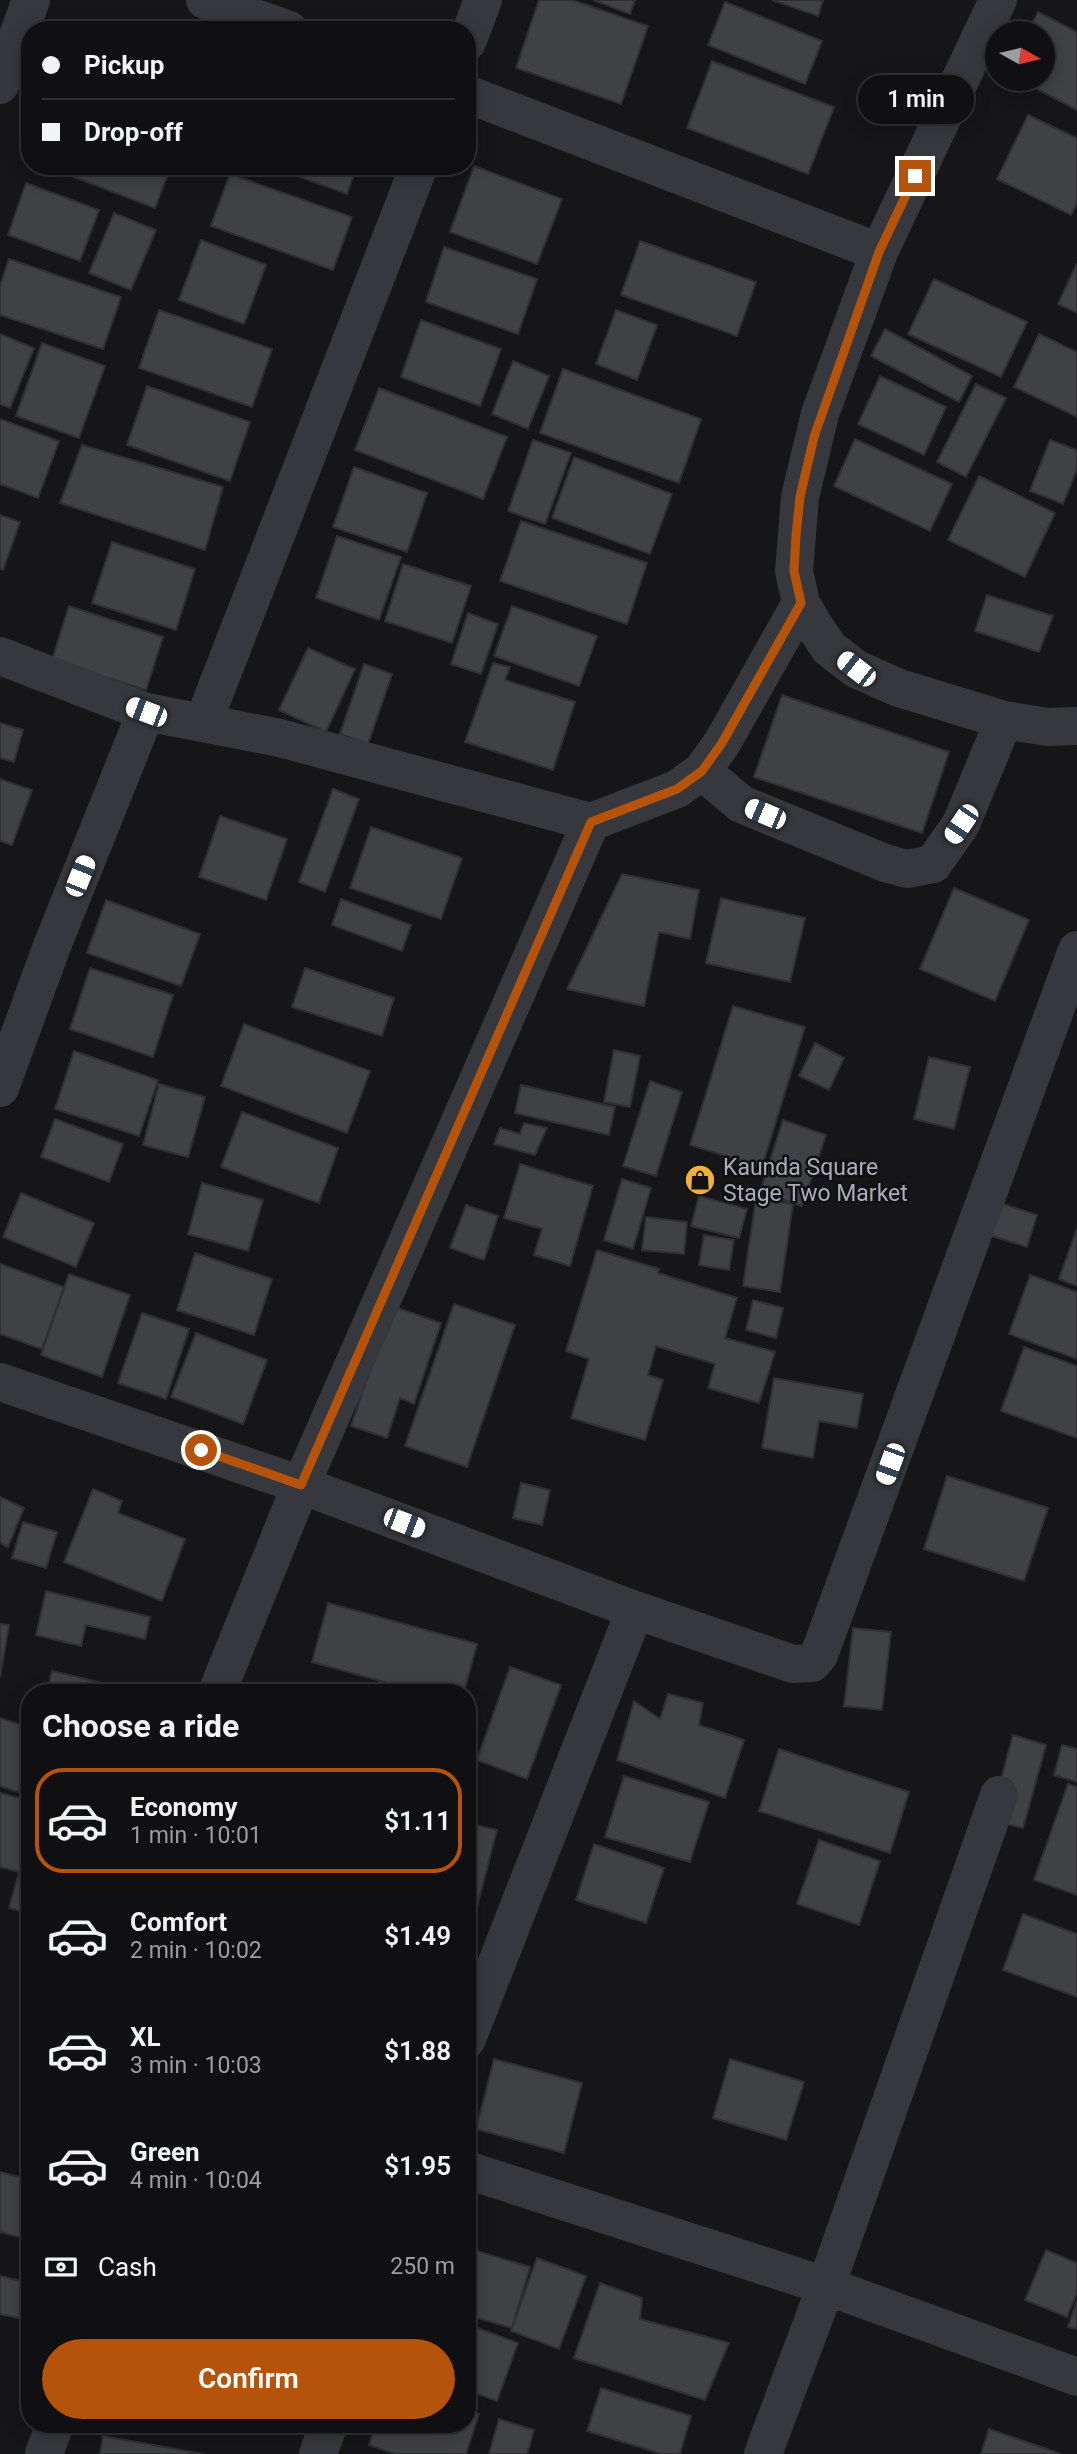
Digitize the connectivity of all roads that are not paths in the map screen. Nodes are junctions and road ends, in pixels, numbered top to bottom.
1 (31, 0) edge
2 (205, 0) edge
3 (484, 0) edge
4 (998, 0) edge
5 (23, 21) edge
6 (264, 21) edge
7 (476, 21) edge
8 (21, 27) edge
9 (0, 85) edge
10 (476, 97) edge
11 (416, 175) edge
12 (879, 252) junction
13 (801, 603) junction
14 (0, 656) edge
15 (146, 712) junction
16 (1004, 720) junction
17 (203, 723) junction
18 (1077, 726) edge
19 (702, 771) junction
20 (591, 822) junction
21 (1077, 950) edge
22 (0, 1088) edge
23 (0, 1382) edge
24 (301, 1485) junction
25 (635, 1610) junction
26 (220, 1684) edge
27 (999, 1795) dead end
28 (476, 2016) edge
29 (476, 2173) edge
30 (826, 2286) junction
31 (1077, 2377) edge
32 (52, 2433) edge
33 (326, 2433) edge
34 (44, 2454) edge
35 (318, 2454) edge
36 (763, 2454) edge

1 - 5 street
2 - 6 street
3 - 7 street
4 - 12 street
8 - 9 street
10 - 12 street
11 - 17 street
12 - 13 street
13 - 16 street
13 - 19 street
14 - 15 street
15 - 17 street
15 - 22 street
16 - 18 street
16 - 19 street
17 - 20 street
19 - 20 street
20 - 24 street
21 - 25 street
23 - 24 street
24 - 25 street
24 - 26 street
25 - 28 street
27 - 30 street
29 - 30 street
30 - 31 street
30 - 36 street
32 - 34 street
33 - 35 street

